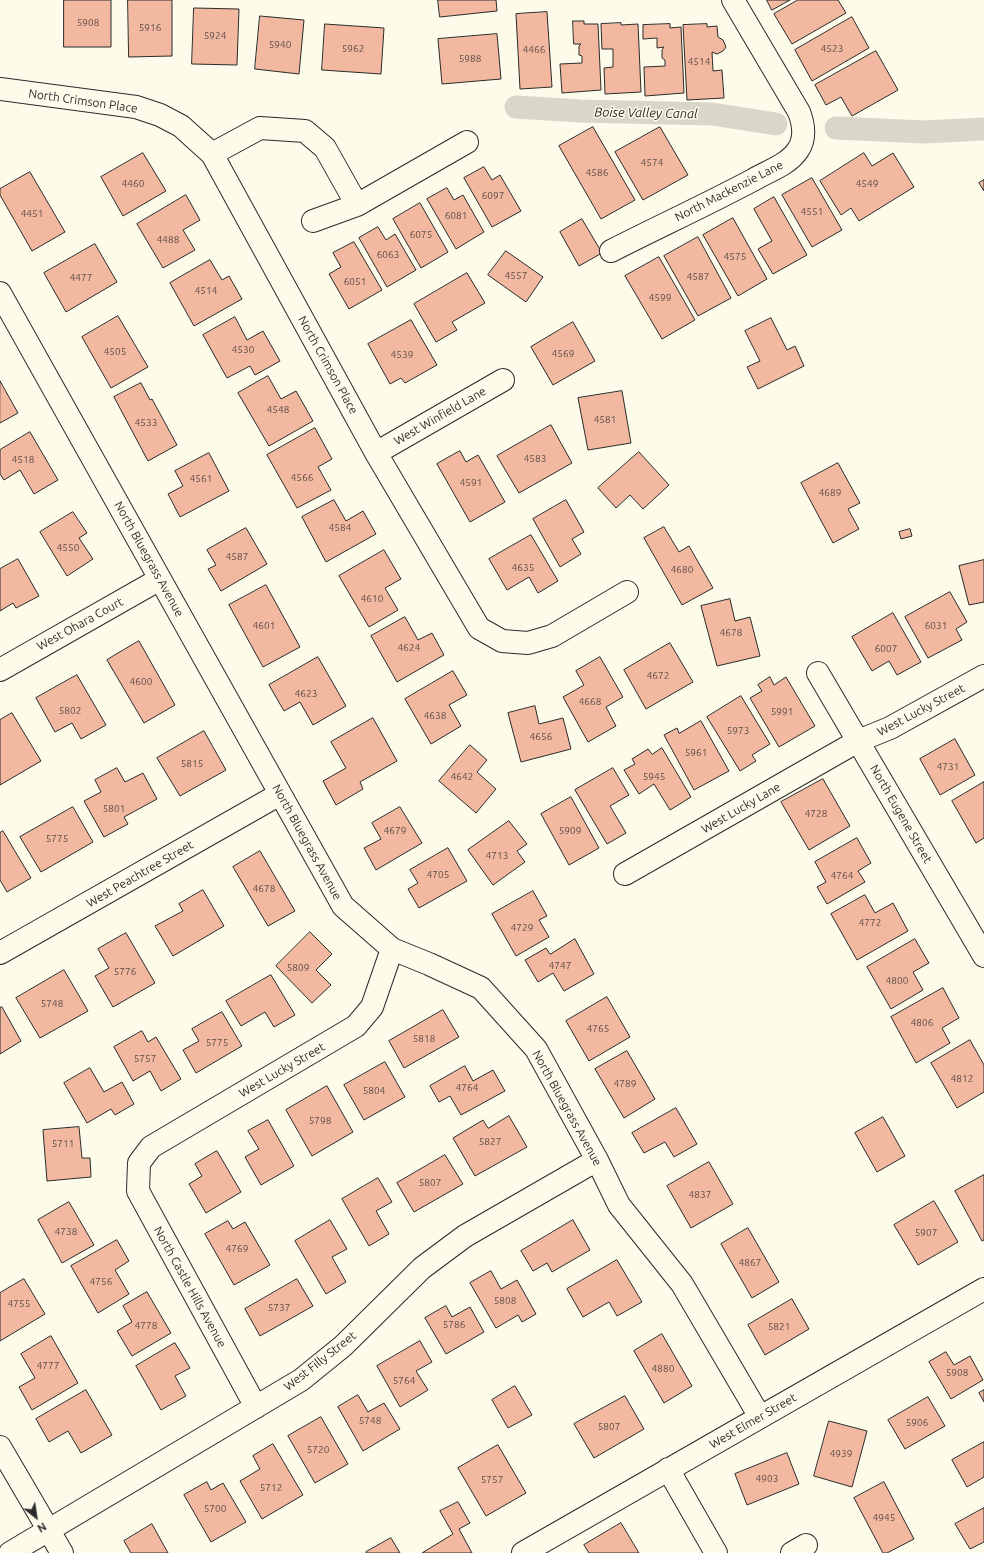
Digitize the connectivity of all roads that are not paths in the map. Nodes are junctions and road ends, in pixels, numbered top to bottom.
1 (733, 0) edge
2 (0, 89) edge
3 (467, 142) dead end
4 (212, 154) junction
5 (357, 205) junction
6 (313, 221) dead end
7 (611, 250) dead end
8 (0, 293) edge
9 (503, 380) dead end
10 (376, 453) junction
11 (160, 579) junction
12 (627, 592) dead end
13 (0, 670) edge
14 (818, 673) dead end
15 (984, 676) edge
16 (858, 741) junction
17 (280, 794) junction
18 (625, 874) dead end
19 (392, 949) junction
20 (0, 953) edge
21 (984, 956) edge
22 (597, 1160) junction
23 (139, 1162) joint
24 (984, 1289) edge
25 (256, 1407) junction
26 (760, 1417) junction
27 (0, 1447) edge
28 (668, 1470) junction
29 (49, 1531) junction
30 (10, 1553) edge
31 (62, 1553) edge
32 (523, 1553) edge
33 (716, 1553) edge

1 - 7 street, North Mackenzie Lane
2 - 4 street, North Crimson Place
3 - 5 street
4 - 5 street
4 - 10 street, North Crimson Place
5 - 6 street
8 - 11 street, North Bluegrass Avenue
9 - 10 street, West Winfield Lane
10 - 12 street, North Crimson Place
11 - 13 street, West Ohara Court
11 - 17 street, North Bluegrass Avenue
14 - 16 street, North Eugene Street
15 - 16 street, West Lucky Street
16 - 18 street, West Lucky Lane
16 - 21 street, North Eugene Street
17 - 19 street, North Bluegrass Avenue
17 - 20 street, West Peachtree Street
19 - 22 street, North Bluegrass Avenue
19 - 23 street, West Lucky Street
22 - 25 street, West Filly Street
22 - 26 street, North Bluegrass Avenue
23 - 25 street, North Castle Hills Avenue
24 - 26 street, West Elmer Street
25 - 29 street, West Filly Street
26 - 28 street, West Elmer Street
27 - 29 street
28 - 32 street, West Elmer Street
28 - 33 street
29 - 30 street, West Filly Street
29 - 31 street

